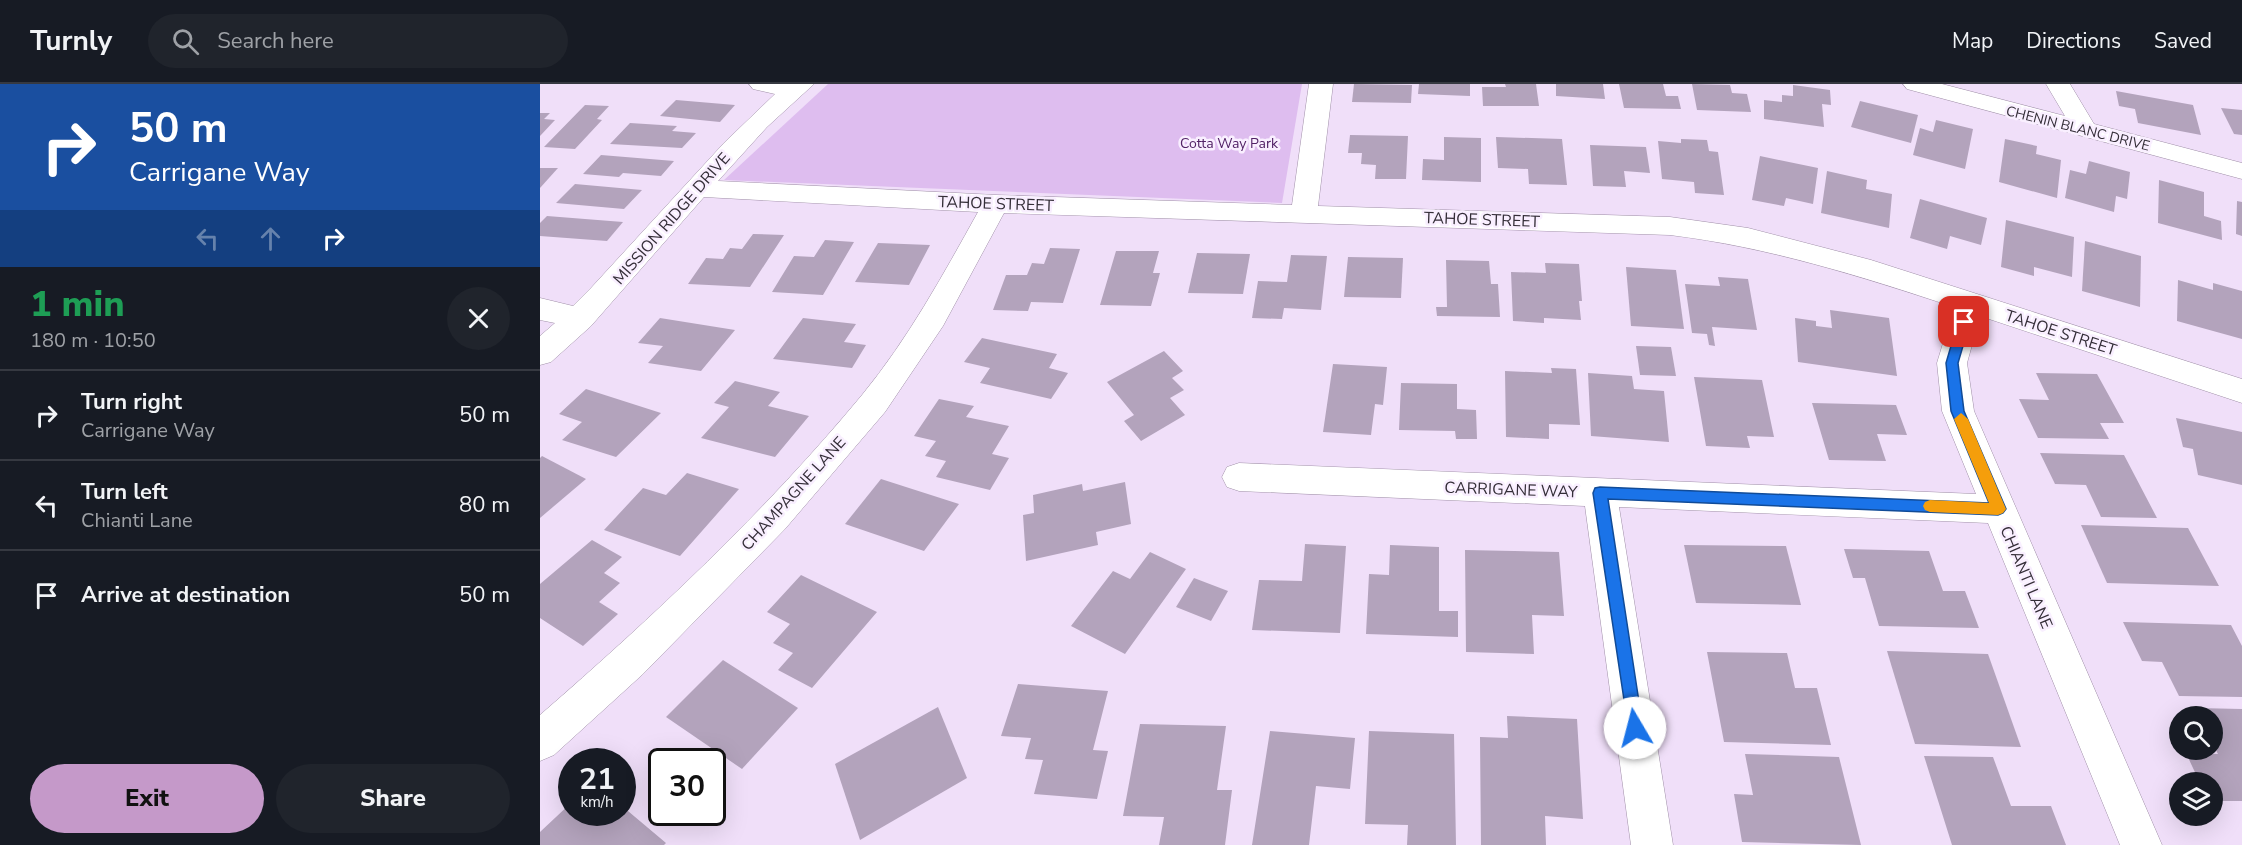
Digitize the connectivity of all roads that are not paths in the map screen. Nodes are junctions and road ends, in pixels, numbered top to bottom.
1 (761, 84) edge
2 (1321, 84) edge
3 (1915, 84) edge
4 (2058, 84) edge
5 (798, 87) edge
6 (2085, 129) junction
7 (2242, 171) edge
8 (698, 188) junction
9 (996, 204) junction
10 (1304, 213) junction
11 (1970, 302) junction
12 (540, 309) edge
13 (581, 318) junction
14 (540, 354) edge
15 (2242, 391) edge
16 (1239, 477) dead end
17 (1600, 493) junction
18 (1998, 509) junction
19 (540, 741) edge
20 (1652, 845) edge
21 (2141, 845) edge

1 - 5 street
2 - 10 street
3 - 6 street, CHENIN BLANC DRIVE
4 - 6 street
5 - 8 street, MISSION RIDGE DRIVE
6 - 7 street, CHENIN BLANC DRIVE
8 - 9 street, TAHOE STREET
8 - 13 street, MISSION RIDGE DRIVE
9 - 10 street, TAHOE STREET
9 - 19 street, CHAMPAGNE LANE
10 - 11 street, TAHOE STREET
11 - 15 street, TAHOE STREET
11 - 18 street, CHIANTI LANE
12 - 13 street
13 - 14 street, MISSION RIDGE DRIVE
16 - 17 street, CARRIGANE WAY
17 - 18 street, CARRIGANE WAY
17 - 20 street
18 - 21 street, CHIANTI LANE

